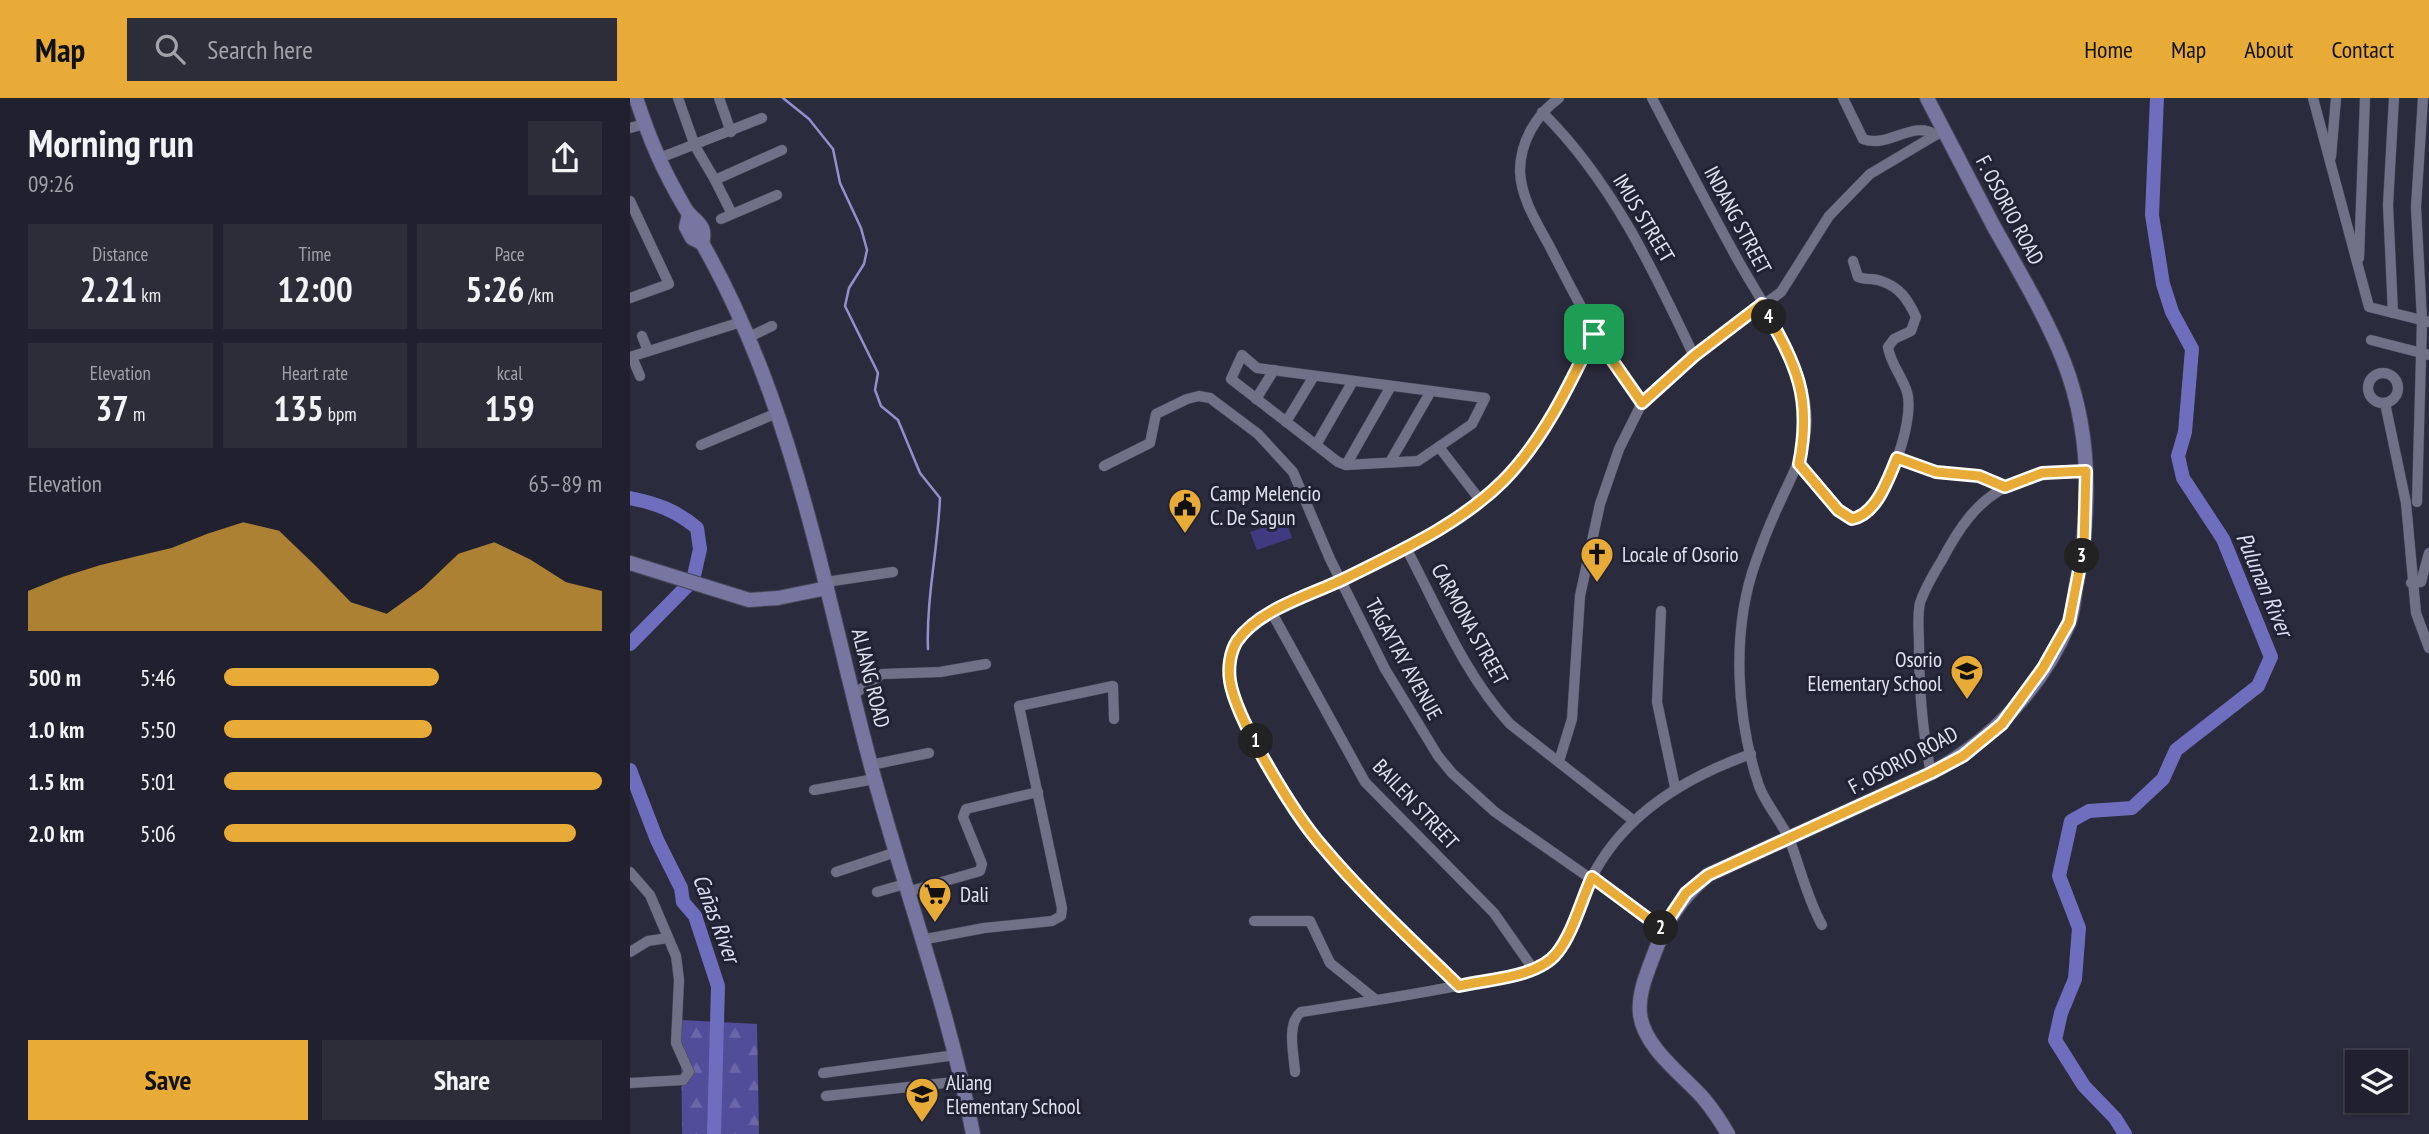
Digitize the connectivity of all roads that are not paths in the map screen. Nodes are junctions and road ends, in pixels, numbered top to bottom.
1 (636, 98) edge
2 (678, 98) edge
3 (719, 98) edge
4 (1559, 98) edge
5 (1652, 98) edge
6 (1843, 98) edge
7 (1927, 98) edge
8 (2313, 98) edge
9 (2336, 98) edge
10 (2365, 98) edge
11 (2394, 98) edge
12 (2423, 98) edge
13 (1542, 112) junction
14 (762, 118) dead end
15 (645, 124) junction
16 (630, 128) edge
17 (731, 132) junction
18 (1940, 133) junction
19 (695, 146) junction
20 (782, 150) dead end
21 (657, 159) junction
22 (2330, 164) junction
23 (715, 180) junction
24 (777, 195) dead end
25 (630, 201) edge
26 (732, 214) junction
27 (721, 219) dead end
28 (1853, 261) dead end
29 (2359, 270) junction
30 (631, 294) edge
31 (1762, 304) junction
32 (2393, 313) junction
33 (2426, 321) edge
34 (741, 322) junction
35 (772, 326) dead end
36 (1594, 334) junction
37 (642, 336) dead end
38 (747, 338) junction
39 (2371, 340) dead end
40 (648, 351) junction
41 (2425, 354) edge
42 (1694, 356) junction
43 (631, 357) edge
44 (1274, 370) junction
45 (640, 376) dead end
46 (1314, 376) junction
47 (1353, 381) junction
48 (1391, 386) junction
49 (1431, 391) junction
50 (1256, 399) junction
51 (1642, 403) junction
52 (2385, 403) dead end
53 (777, 413) junction
54 (1286, 422) junction
55 (701, 445) dead end
56 (1316, 445) junction
57 (1439, 447) junction
58 (1897, 458) junction
59 (1390, 462) junction
60 (1346, 464) junction
61 (1799, 464) junction
62 (1104, 466) dead end
63 (2086, 471) junction
64 (2005, 487) junction
65 (1480, 500) junction
66 (2429, 502) edge
67 (2412, 503) junction
68 (1406, 548) junction
69 (2429, 553) edge
70 (630, 562) edge
71 (893, 572) dead end
72 (1340, 581) junction
73 (2411, 583) junction
74 (827, 585) junction
75 (1661, 611) dead end
76 (1272, 613) junction
77 (2428, 645) edge
78 (986, 664) dead end
79 (853, 695) junction
80 (1114, 719) dead end
81 (929, 753) dead end
82 (1751, 754) junction
83 (1559, 761) junction
84 (873, 772) junction
85 (1931, 773) junction
86 (1675, 787) junction
87 (814, 790) dead end
88 (1038, 792) junction
89 (1634, 821) junction
90 (1789, 840) junction
91 (896, 852) junction
92 (630, 872) edge
93 (836, 872) dead end
94 (1592, 877) junction
95 (906, 888) junction
96 (877, 892) dead end
97 (1254, 920) dead end
98 (1822, 925) dead end
99 (1662, 929) junction
100 (668, 938) junction
101 (921, 940) junction
102 (630, 952) edge
103 (1534, 970) junction
104 (1459, 986) junction
105 (1376, 1000) junction
106 (956, 1055) junction
107 (1295, 1072) dead end
108 (823, 1073) dead end
109 (963, 1081) junction
110 (630, 1083) edge
111 (826, 1096) dead end
112 (973, 1134) edge
113 (1728, 1134) edge

1 - 15 street
2 - 19 street
3 - 17 street
4 - 13 street
5 - 31 street, INDANG STREET
6 - 18 street
7 - 18 street, F. OSORIO ROAD
8 - 22 street
9 - 22 street
10 - 29 street
11 - 32 street
12 - 33 street
13 - 36 street
13 - 42 street, IMUS STREET
14 - 17 street
15 - 16 street
15 - 21 street
17 - 19 street
18 - 31 street
18 - 63 street, F. OSORIO ROAD
19 - 21 street
19 - 23 street
20 - 23 street
21 - 34 street, ALIANG ROAD
22 - 29 street
23 - 26 street
24 - 26 street
25 - 30 street
26 - 27 street
28 - 58 street
29 - 32 street
31 - 42 street
31 - 61 street, INDANG STREET
32 - 33 street
33 - 41 street
34 - 38 street, ALIANG ROAD
34 - 40 street
35 - 38 street
36 - 51 street
36 - 65 street
37 - 40 street
38 - 53 street, ALIANG ROAD
39 - 41 street
40 - 43 street
41 - 67 street
42 - 51 street
43 - 45 street
44 - 46 street
44 - 50 street
44 - 50 street
46 - 47 street
46 - 54 street
47 - 48 street
47 - 56 street
48 - 49 street
48 - 60 street
49 - 57 street
49 - 59 street
50 - 54 street
51 - 83 street
52 - 67 street
53 - 55 street
53 - 74 street, ALIANG ROAD
54 - 56 street
56 - 60 street
57 - 59 street
57 - 65 street
58 - 61 street
58 - 64 street
59 - 60 street
61 - 82 street, INDANG STREET
62 - 72 street, TAGAYTAY AVENUE
63 - 64 street
63 - 85 street, F. OSORIO ROAD
64 - 85 street
65 - 68 street
66 - 67 street
67 - 73 street
68 - 72 street
68 - 83 street, CARMONA STREET
69 - 73 street
70 - 74 street
71 - 74 street
72 - 76 street
72 - 94 street, TAGAYTAY AVENUE
73 - 77 street
74 - 79 street, ALIANG ROAD
75 - 86 street
76 - 103 street, BAILEN STREET
76 - 104 street
78 - 79 street
79 - 84 street, ALIANG ROAD
80 - 88 street
81 - 84 street
82 - 86 street
82 - 90 street, INDANG STREET
83 - 89 street, CARMONA STREET
84 - 87 street
84 - 91 street, ALIANG ROAD
85 - 90 street, F. OSORIO ROAD
86 - 89 street
88 - 95 street
88 - 101 street
89 - 94 street
90 - 98 street, INDANG STREET
90 - 99 street, F. OSORIO ROAD
91 - 93 street
91 - 95 street, ALIANG ROAD
92 - 100 street
94 - 99 street, TAGAYTAY AVENUE
94 - 103 street
95 - 96 street
95 - 101 street, ALIANG ROAD
97 - 105 street
99 - 113 street, F. OSORIO ROAD
100 - 102 street
100 - 110 street
101 - 106 street, ALIANG ROAD
103 - 104 street
104 - 105 street
105 - 107 street
106 - 108 street
106 - 109 street, ALIANG ROAD
109 - 111 street
109 - 112 street, ALIANG ROAD

